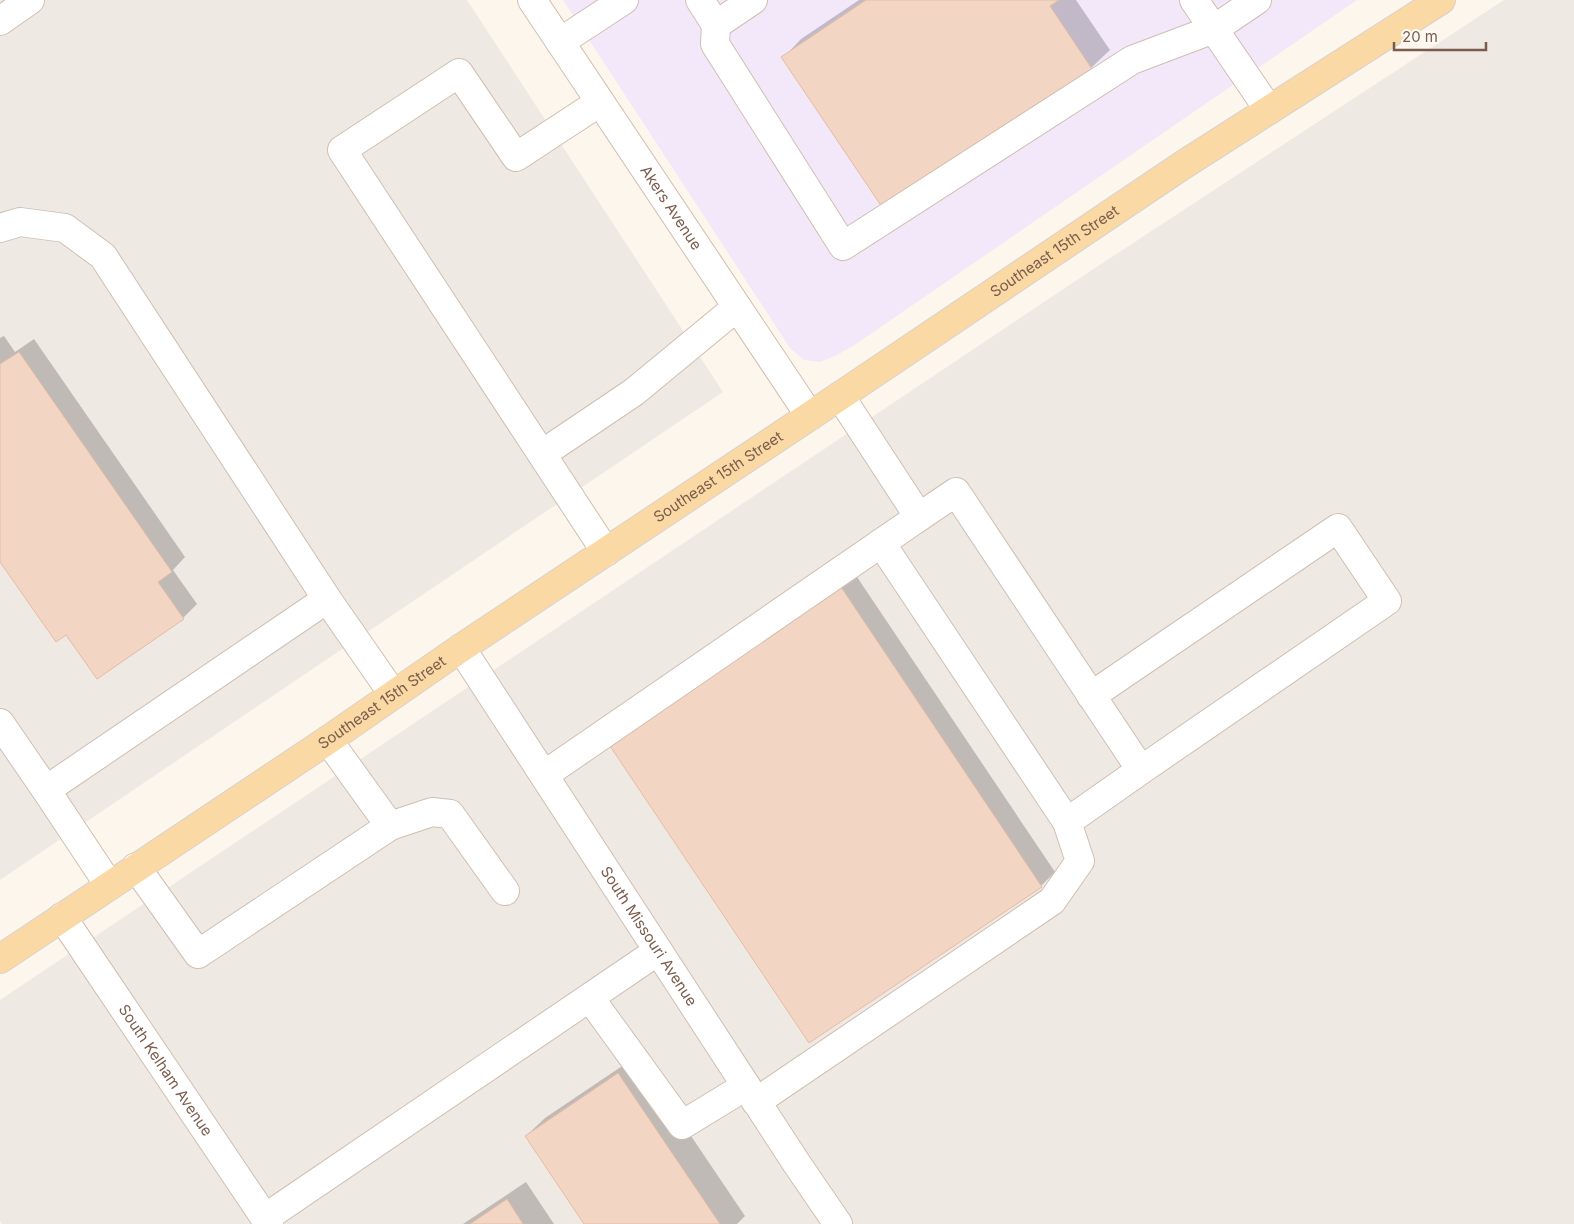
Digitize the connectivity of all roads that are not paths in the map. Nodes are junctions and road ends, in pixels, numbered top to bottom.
1 (30, 0) edge
2 (532, 0) edge
3 (624, 0) edge
4 (700, 0) edge
5 (753, 0) edge
6 (1194, 0) edge
7 (1257, 0) edge
8 (1441, 0) edge
9 (0, 21) edge
10 (716, 25) junction
11 (1214, 29) junction
12 (560, 42) junction
13 (600, 102) junction
14 (1269, 110) junction
15 (0, 228) edge
16 (737, 307) junction
17 (840, 396) junction
18 (810, 416) junction
19 (542, 454) junction
20 (919, 517) junction
21 (881, 543) junction
22 (606, 552) junction
23 (327, 600) junction
24 (461, 648) junction
25 (393, 694) junction
26 (1091, 696) junction
27 (0, 723) edge
28 (328, 740) junction
29 (1141, 770) junction
30 (544, 775) junction
31 (46, 790) junction
32 (1066, 822) junction
33 (390, 826) junction
34 (136, 867) junction
35 (109, 885) junction
36 (505, 891) dead end
37 (62, 917) junction
38 (658, 952) junction
39 (0, 959) edge
40 (590, 998) junction
41 (751, 1094) junction
42 (267, 1221) edge
43 (838, 1224) edge

1 - 9 street
2 - 12 street, Akers Avenue
3 - 12 street
4 - 10 street
5 - 10 street
6 - 11 street
7 - 11 street
8 - 14 main road, Southeast 15th Street
10 - 11 street
11 - 14 street
12 - 13 street, Akers Avenue
13 - 16 street, Akers Avenue
13 - 19 street
14 - 17 main road, Southeast 15th Street
15 - 23 street
16 - 18 street, Akers Avenue
16 - 19 street
17 - 18 main road, Southeast 15th Street
17 - 20 street
18 - 22 main road, Southeast 15th Street
19 - 22 street
20 - 21 street
20 - 26 street
21 - 30 street
21 - 32 street
22 - 24 main road, Southeast 15th Street
23 - 25 street
23 - 31 street
24 - 25 main road, Southeast 15th Street
24 - 30 street, South Missouri Avenue
25 - 28 main road, Southeast 15th Street
26 - 29 street
26 - 29 street
27 - 31 street
28 - 33 street
28 - 34 main road, Southeast 15th Street
29 - 32 street
30 - 38 street, South Missouri Avenue
31 - 35 street
32 - 41 street
33 - 34 street
33 - 36 street
34 - 35 main road, Southeast 15th Street
35 - 37 main road, Southeast 15th Street
37 - 39 main road, Southeast 15th Street
37 - 42 street, South Kelham Avenue
38 - 40 street
38 - 41 street, South Missouri Avenue
40 - 41 street
40 - 42 street
41 - 43 street, South Missouri Avenue

